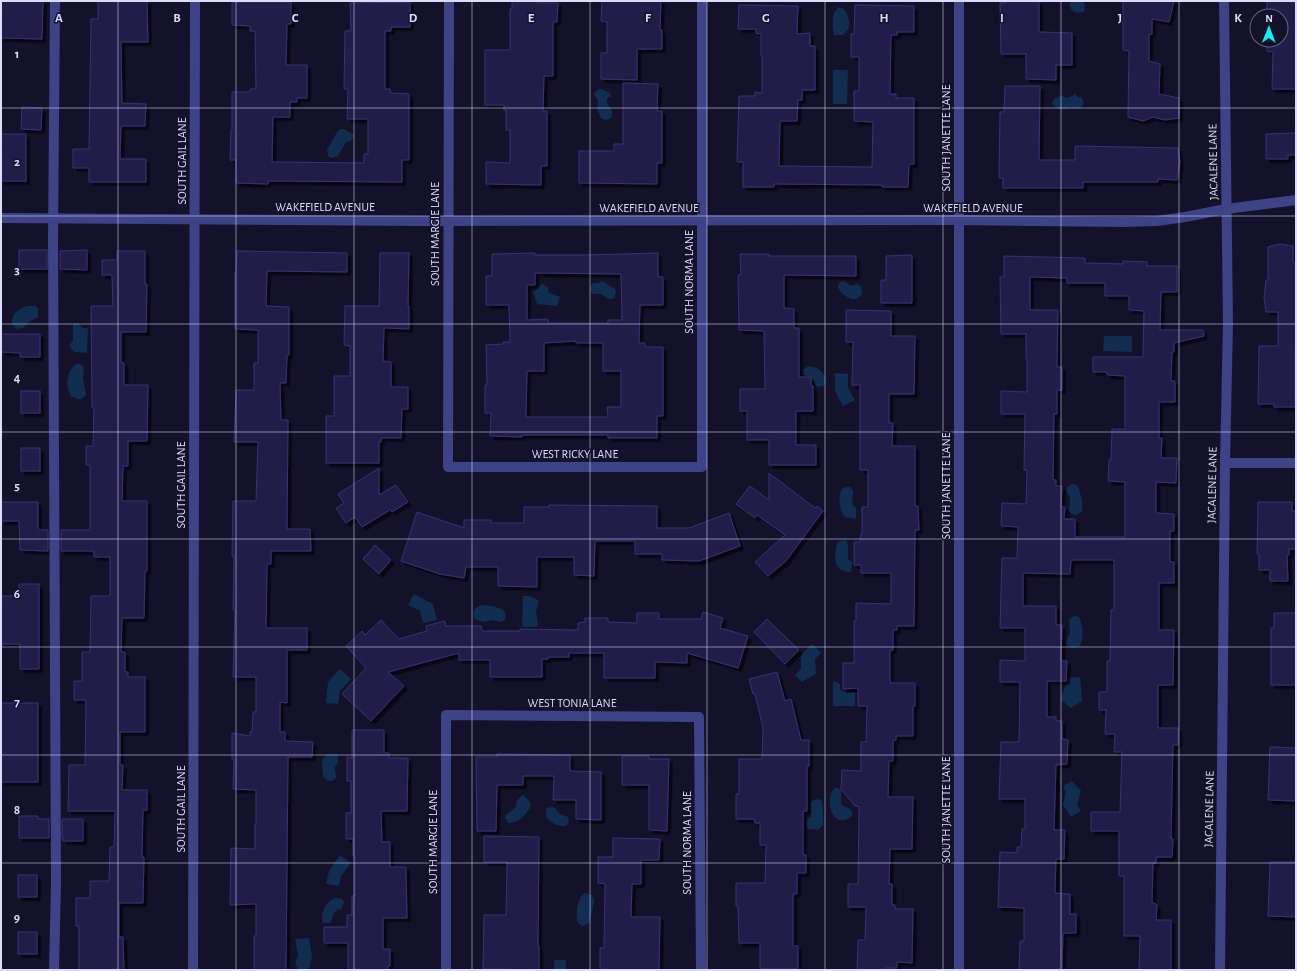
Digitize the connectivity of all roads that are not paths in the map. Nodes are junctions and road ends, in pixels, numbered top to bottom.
1 (55, 1) edge
2 (195, 1) edge
3 (449, 1) edge
4 (702, 1) edge
5 (959, 1) edge
6 (1224, 1) edge
7 (1296, 200) edge
8 (1226, 209) junction
9 (1, 218) edge
10 (53, 219) junction
11 (194, 220) junction
12 (959, 220) junction
13 (448, 221) junction
14 (702, 221) junction
15 (1225, 463) junction
16 (1296, 463) edge
17 (702, 466) joint
18 (448, 467) joint
19 (446, 715) joint
20 (699, 716) joint
21 (54, 970) edge
22 (193, 970) edge
23 (446, 970) edge
24 (700, 970) edge
25 (959, 970) edge
26 (1220, 970) edge

1 - 10 street
2 - 11 street, SOUTH GAIL LANE
3 - 13 street, SOUTH MARGIE LANE
4 - 14 street, SOUTH NORMA LANE
5 - 12 street, SOUTH JANETTE LANE
6 - 8 street, JACALENE LANE
7 - 8 street, WAKEFIELD AVENUE
8 - 12 street, WAKEFIELD AVENUE
8 - 15 street, JACALENE LANE
9 - 10 street, WAKEFIELD AVENUE
10 - 11 street, WAKEFIELD AVENUE
10 - 21 street
11 - 13 street, WAKEFIELD AVENUE
11 - 22 street, SOUTH GAIL LANE
12 - 14 street, WAKEFIELD AVENUE
12 - 25 street, SOUTH JANETTE LANE
13 - 14 street, WAKEFIELD AVENUE
13 - 18 street, SOUTH MARGIE LANE
14 - 17 street, SOUTH NORMA LANE
15 - 16 street
15 - 26 street, JACALENE LANE
17 - 18 street, WEST RICKY LANE
19 - 20 street, WEST TONIA LANE
19 - 23 street, SOUTH MARGIE LANE
20 - 24 street, SOUTH NORMA LANE

